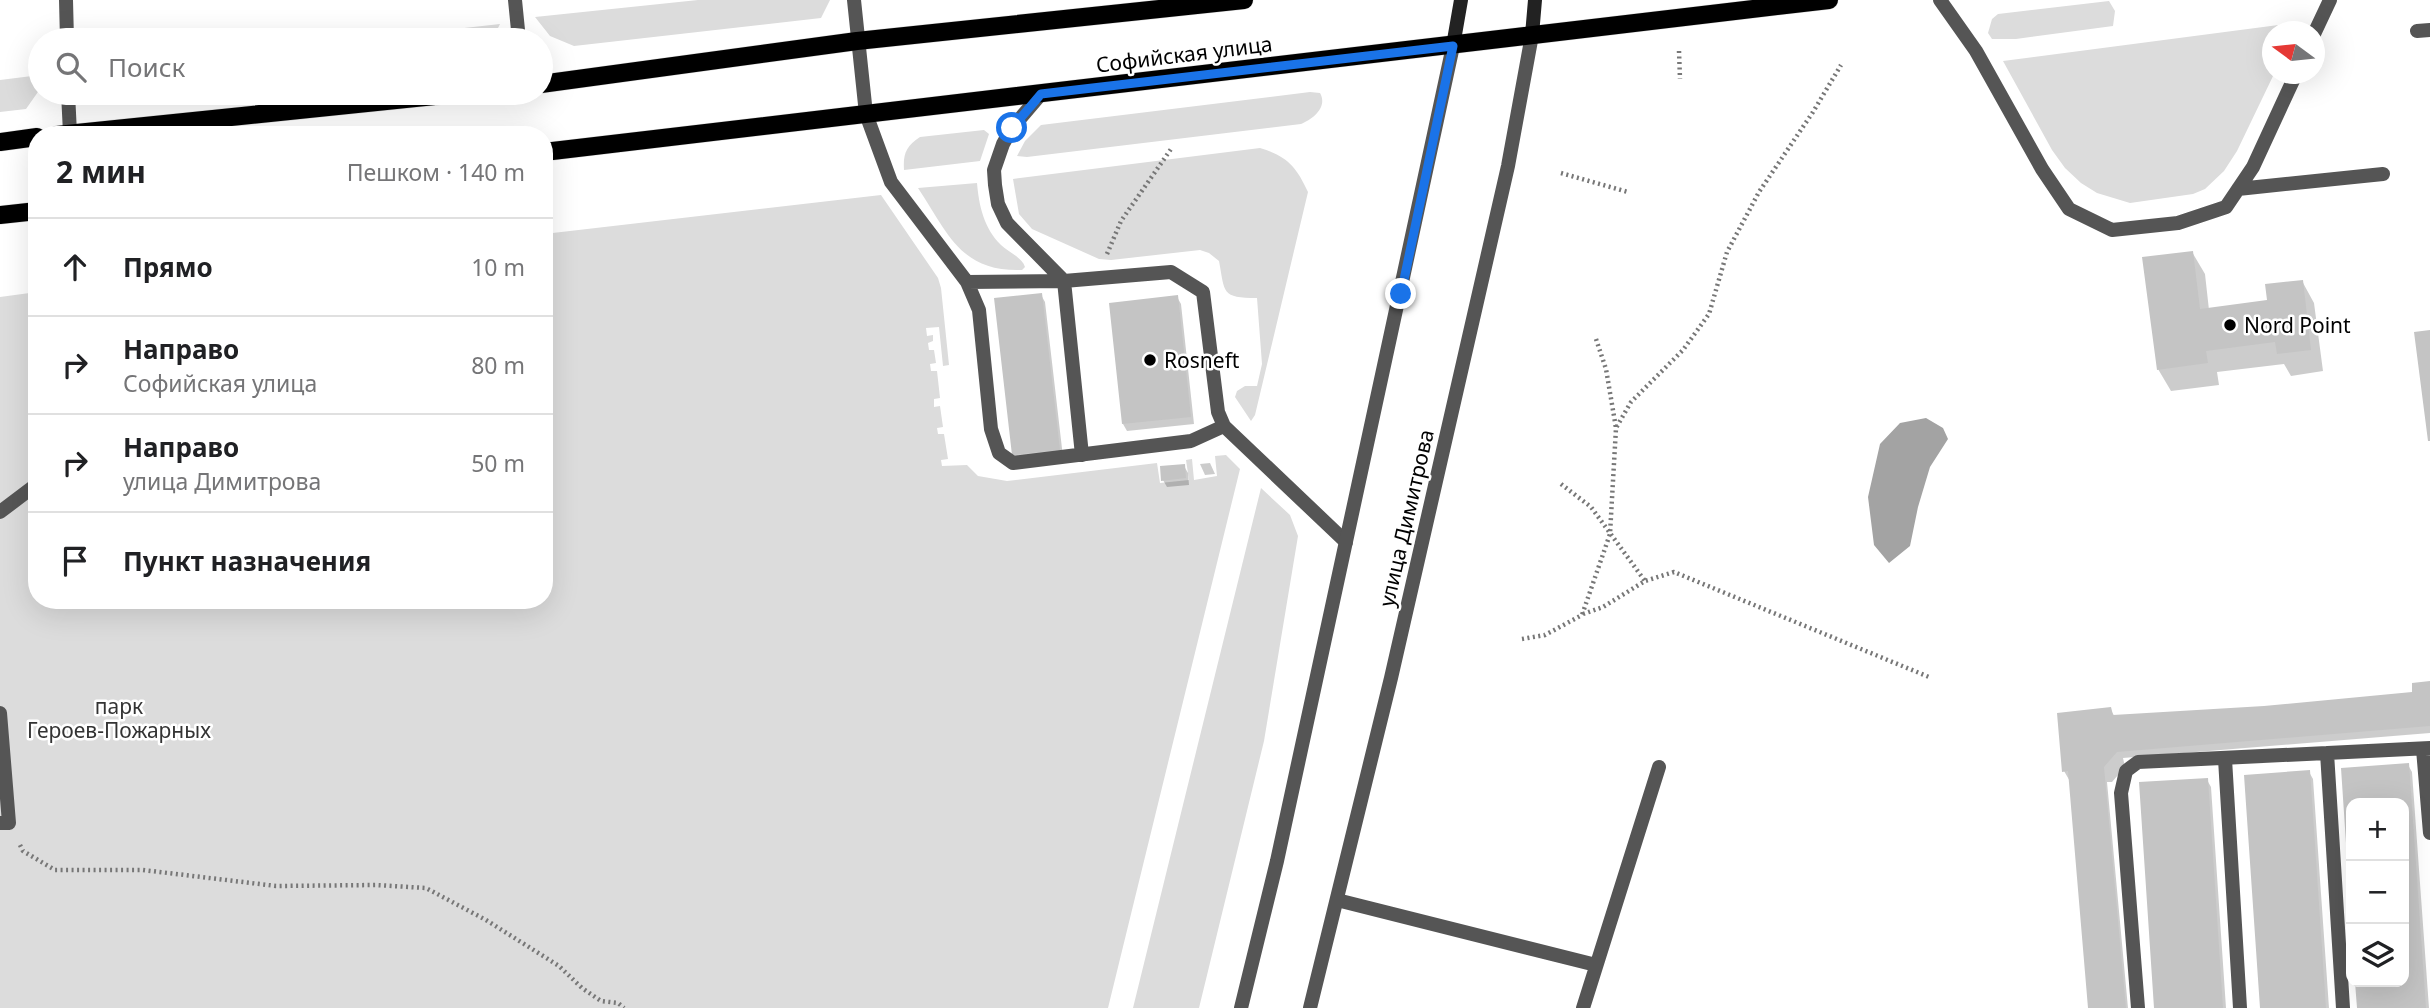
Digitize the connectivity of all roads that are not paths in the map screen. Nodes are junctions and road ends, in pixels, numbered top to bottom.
1 (66, 0) edge
2 (515, 0) edge
3 (854, 0) edge
4 (1244, 0) edge
5 (1461, 0) edge
6 (1535, 0) edge
7 (1829, 0) edge
8 (1940, 0) edge
9 (2330, 0) edge
10 (2321, 21) edge
11 (67, 28) edge
12 (518, 28) edge
13 (1532, 35) junction
14 (857, 41) junction
15 (1453, 46) junction
16 (553, 82) edge
17 (2291, 84) edge
18 (1041, 94) junction
19 (67, 105) edge
20 (347, 105) edge
21 (866, 114) junction
22 (65, 126) edge
23 (142, 126) edge
24 (28, 138) edge
25 (0, 142) edge
26 (553, 151) edge
27 (2383, 174) dead end
28 (2238, 189) junction
29 (28, 212) edge
30 (0, 215) edge
31 (1064, 281) junction
32 (967, 282) junction
33 (1224, 426) junction
34 (1082, 455) junction
35 (28, 491) edge
36 (0, 512) edge
37 (1346, 542) junction
38 (0, 713) edge
39 (2426, 748) edge
40 (2327, 753) junction
41 (2225, 759) junction
42 (1660, 767) dead end
43 (5, 823) edge
44 (2430, 833) edge
45 (1337, 900) junction
46 (1596, 965) junction
47 (1241, 1008) edge
48 (1310, 1008) edge
49 (1583, 1008) edge
50 (2138, 1008) edge
51 (2240, 1008) edge
52 (2343, 1008) edge

1 - 11 street
2 - 12 street
3 - 14 street
4 - 14 main road
5 - 15 main road
6 - 13 main road
7 - 13 main road, Софийская улица
8 - 28 street
9 - 10 street
13 - 15 main road, Софийская улица
13 - 45 street, улица Димитрова
14 - 16 main road
14 - 21 street
15 - 18 main road, Софийская улица
15 - 37 street
17 - 28 street
18 - 21 main road, Софийская улица
18 - 31 street
19 - 22 street
20 - 23 main road
21 - 26 main road, Софийская улица
21 - 32 street
24 - 25 main road
27 - 28 street
29 - 30 main road
31 - 32 street
31 - 33 street
31 - 34 street
32 - 34 street
33 - 34 street
33 - 37 street
35 - 36 street
37 - 47 street
38 - 43 street
39 - 40 street
39 - 44 street
40 - 41 street
40 - 52 street
41 - 50 street
41 - 51 street
42 - 46 street
45 - 46 street
45 - 48 street, улица Димитрова
46 - 49 street

